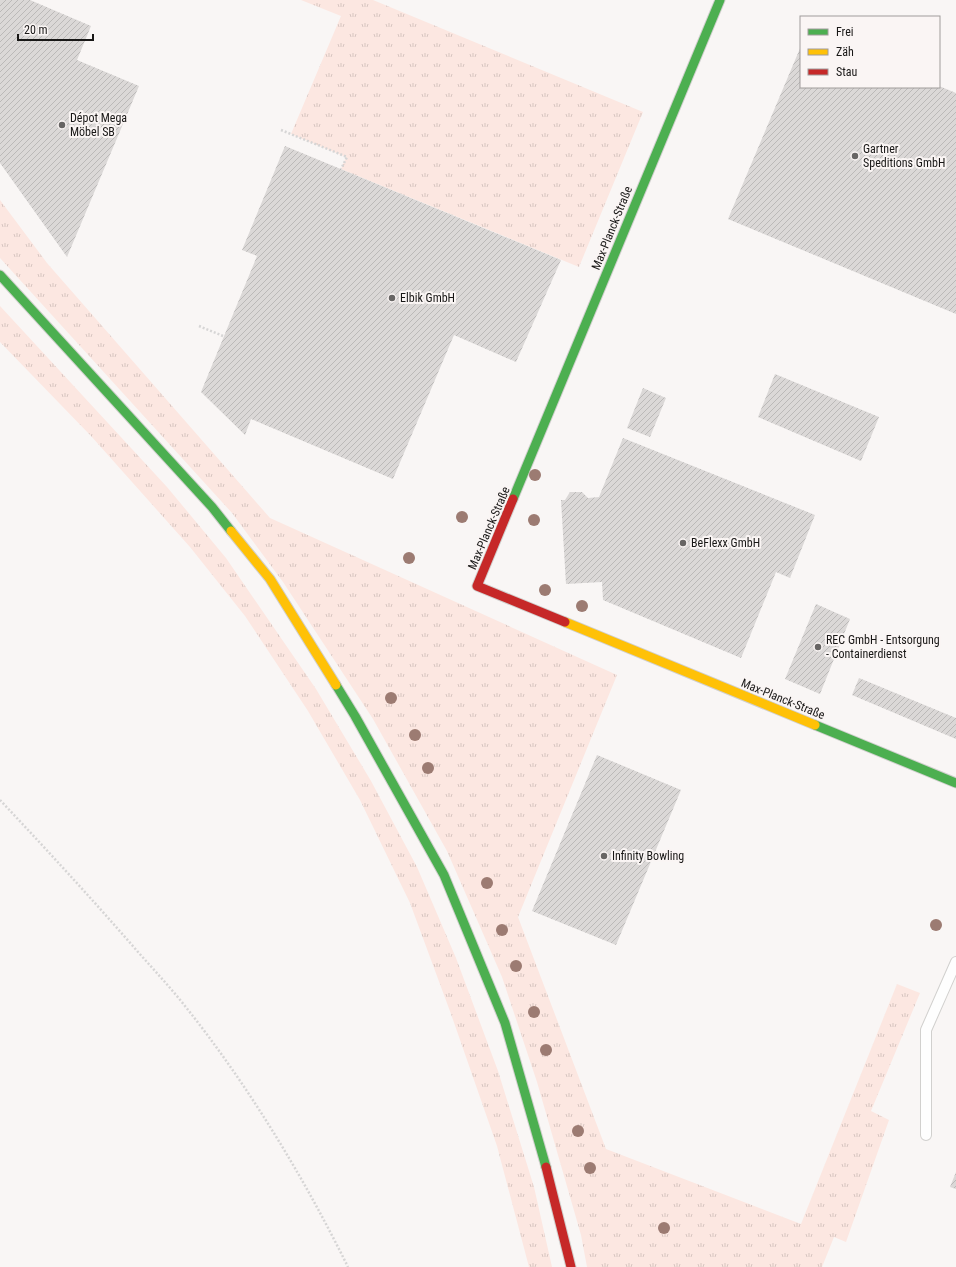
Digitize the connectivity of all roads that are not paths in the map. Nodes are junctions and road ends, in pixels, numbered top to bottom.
1 (720, 0) edge
2 (0, 275) edge
3 (956, 783) edge
4 (956, 962) edge
5 (926, 1135) dead end
6 (570, 1267) edge

1 - 3 street, Max-Planck-Straße
2 - 6 street
4 - 5 lane

